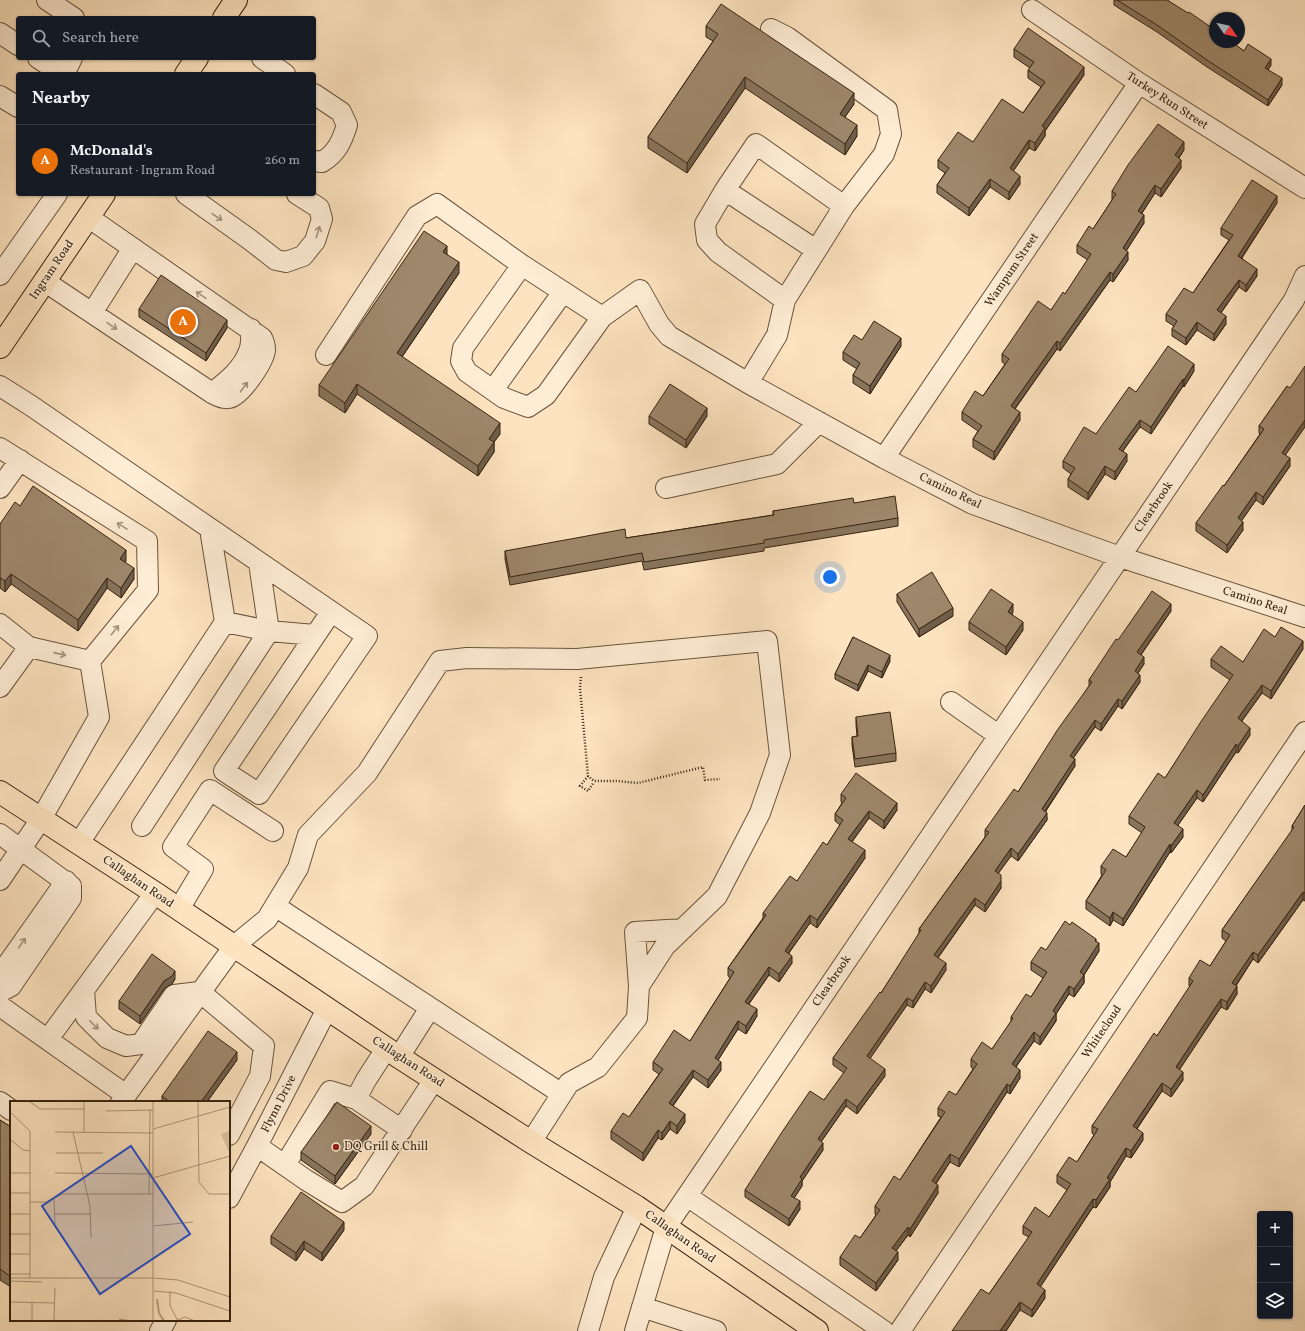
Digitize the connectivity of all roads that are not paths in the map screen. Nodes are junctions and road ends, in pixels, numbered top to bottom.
1 (47, 0) edge
2 (236, 0) edge
3 (1032, 10) dead end
4 (71, 16) edge
5 (225, 16) edge
6 (771, 29) dead end
7 (0, 33) edge
8 (16, 43) edge
9 (41, 60) edge
10 (71, 60) edge
11 (196, 60) edge
12 (265, 60) edge
13 (60, 72) edge
14 (64, 72) edge
15 (187, 72) edge
16 (282, 72) edge
17 (1139, 83) junction
18 (316, 95) edge
19 (0, 96) edge
20 (16, 106) edge
21 (316, 161) edge
22 (1305, 188) edge
23 (725, 190) junction
24 (56, 196) edge
25 (103, 196) edge
26 (189, 196) edge
27 (300, 196) edge
28 (844, 206) junction
29 (88, 217) junction
30 (133, 248) junction
31 (816, 250) junction
32 (522, 265) junction
33 (0, 276) edge
34 (1305, 276) edge
35 (44, 281) junction
36 (563, 292) junction
37 (785, 300) junction
38 (92, 313) junction
39 (602, 317) junction
40 (0, 347) edge
41 (326, 355) dead end
42 (748, 383) junction
43 (0, 386) edge
44 (493, 390) junction
45 (819, 422) junction
46 (0, 448) edge
47 (884, 458) junction
48 (20, 460) junction
49 (0, 488) edge
50 (666, 488) dead end
51 (210, 529) junction
52 (1120, 557) junction
53 (259, 563) junction
54 (331, 612) junction
55 (1305, 617) edge
56 (225, 622) junction
57 (0, 624) edge
58 (269, 631) junction
59 (315, 635) junction
60 (29, 647) junction
61 (90, 661) junction
62 (1, 685) edge
63 (951, 702) dead end
64 (1305, 732) edge
65 (998, 735) junction
66 (0, 792) edge
67 (41, 819) junction
68 (142, 826) dead end
69 (273, 831) dead end
70 (0, 834) edge
71 (79, 843) junction
72 (21, 849) junction
73 (0, 880) edge
74 (66, 881) junction
75 (155, 893) junction
76 (275, 906) junction
77 (178, 909) junction
78 (683, 929) junction
79 (234, 946) junction
80 (0, 975) edge
81 (639, 986) junction
82 (84, 990) junction
83 (0, 991) edge
84 (200, 992) junction
85 (0, 1006) edge
86 (430, 1008) junction
87 (327, 1009) junction
88 (48, 1039) junction
89 (393, 1053) junction
90 (434, 1080) junction
91 (562, 1094) junction
92 (124, 1098) edge
93 (356, 1099) junction
94 (0, 1102) edge
95 (10, 1109) edge
96 (402, 1130) junction
97 (230, 1133) edge
98 (531, 1142) junction
99 (257, 1146) junction
100 (285, 1165) junction
101 (230, 1196) edge
102 (688, 1196) junction
103 (638, 1208) junction
104 (666, 1227) junction
105 (642, 1307) junction
106 (165, 1321) edge
107 (160, 1331) edge
108 (588, 1331) edge
109 (635, 1331) edge
110 (716, 1331) edge
111 (817, 1331) edge
112 (884, 1331) edge
113 (900, 1331) edge

1 - 4 street
2 - 5 main road
3 - 17 street, Turkey Run Street
6 - 28 street
7 - 8 street
9 - 13 street
10 - 14 street
11 - 15 main road
12 - 16 street
17 - 22 street, Turkey Run Street
17 - 47 street, Wampum Street
18 - 21 street
19 - 20 street
23 - 28 street
23 - 31 street
23 - 37 street
24 - 33 street
25 - 29 main road, Ingram Road
26 -> 27 street
28 - 31 street
29 - 30 street
29 - 35 main road, Ingram Road
30 - 38 street
38 -> 30 street
31 - 37 street
32 - 36 street
32 - 41 street
32 - 44 street
34 - 52 street, Clearbrook
35 - 38 street
35 - 40 main road, Ingram Road
36 - 39 street
36 - 44 street
37 - 42 street
39 - 42 street, Camino Real
39 - 44 street
42 - 45 street, Camino Real
43 - 51 street
45 - 47 street, Camino Real
45 - 50 street
46 - 48 street
47 - 52 street, Camino Real
48 - 49 street
61 -> 48 street
51 - 53 street
51 - 56 street
52 - 55 street, Camino Real
52 - 65 street, Clearbrook
53 - 54 street
53 - 58 street
54 - 59 street
54 - 59 street
56 - 58 street
56 - 71 street
57 - 60 street
58 - 59 street
58 - 68 street
60 -> 61 street
60 - 62 street
61 - 67 street
63 - 65 street
64 - 113 street, Whitecloud
65 - 102 street, Clearbrook
66 - 67 main road, Callaghan Road
67 - 71 main road, Callaghan Road
67 - 72 street
69 - 77 street
70 - 72 street
71 - 75 main road, Callaghan Road
72 - 73 street
72 - 74 street
80 -> 74 street
74 - 83 street
75 - 77 main road, Callaghan Road
75 - 82 street
76 - 78 street
76 - 79 street
76 - 86 street
77 - 79 main road, Callaghan Road
78 - 81 street
78 - 81 street
79 - 84 street
79 - 87 main road, Callaghan Road
81 - 91 street
82 -> 84 street
82 - 88 street
84 - 92 street
84 - 97 street
85 - 88 street
86 - 89 street
86 - 91 street
87 - 89 main road, Callaghan Road
87 - 99 street, Flynn Drive
88 - 92 street
89 - 90 main road, Callaghan Road
89 - 93 street
90 - 96 street
90 - 98 main road, Callaghan Road
91 - 98 street
93 - 96 street
93 - 100 street
94 - 95 street
96 - 100 street
98 - 103 main road, Callaghan Road
99 - 100 street
99 - 101 street, Flynn Drive
102 - 104 street, Clearbrook
102 - 112 street
103 - 104 main road, Callaghan Road
103 - 108 street
104 - 105 street, Clearbrook
104 - 111 main road, Callaghan Road
105 - 109 street, Clearbrook
105 - 110 street
106 - 107 street

